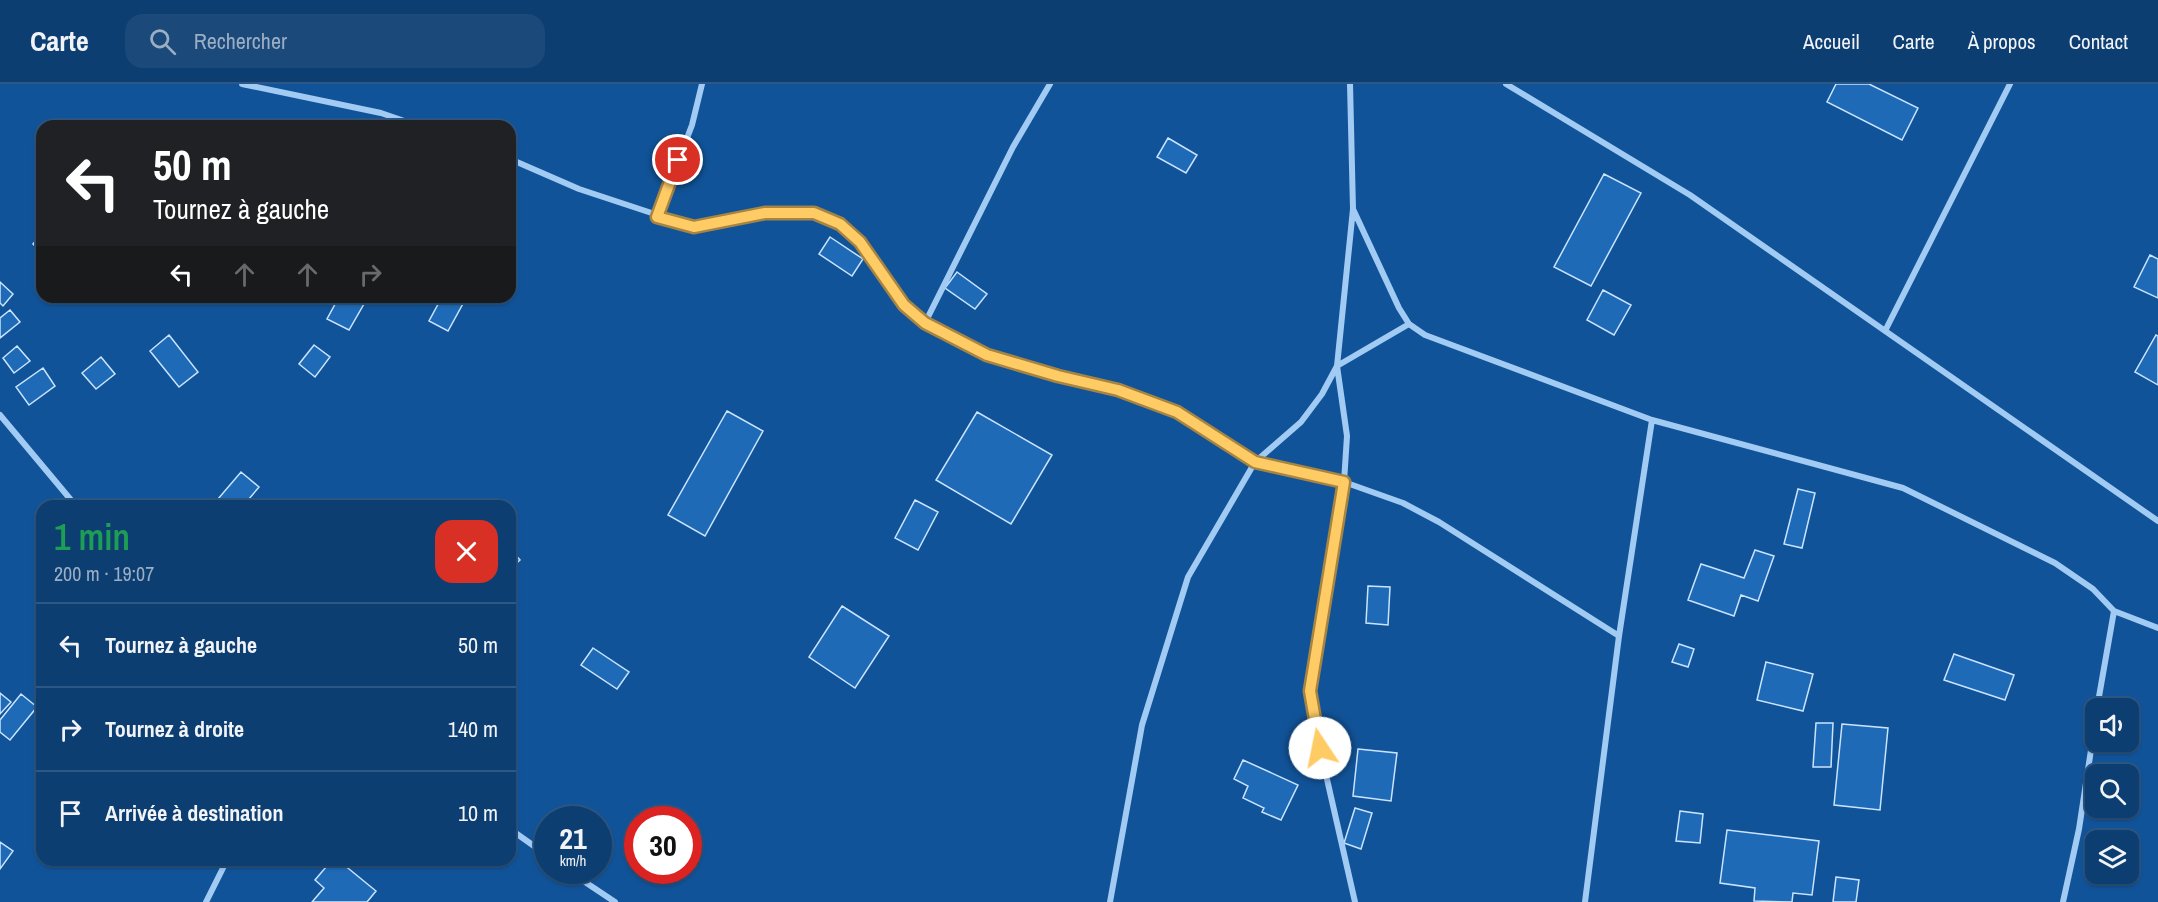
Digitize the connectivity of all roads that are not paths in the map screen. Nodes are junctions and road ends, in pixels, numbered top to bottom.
1 (242, 84) edge
2 (702, 84) edge
3 (1050, 84) edge
4 (1350, 84) edge
5 (1506, 84) edge
6 (2010, 84) edge
7 (402, 120) edge
8 (516, 162) edge
9 (1353, 208) junction
10 (657, 217) junction
11 (925, 323) junction
12 (1409, 324) junction
13 (1885, 331) junction
14 (1337, 366) junction
15 (0, 416) edge
16 (1652, 420) junction
17 (1255, 462) junction
18 (1344, 482) junction
19 (71, 500) edge
20 (2158, 521) edge
21 (2114, 612) junction
22 (2158, 628) edge
23 (1620, 636) junction
24 (2099, 698) edge
25 (2091, 752) edge
26 (516, 833) edge
27 (534, 846) edge
28 (224, 866) edge
29 (588, 884) edge
30 (206, 902) edge
31 (615, 902) edge
32 (1110, 902) edge
33 (1355, 902) edge
34 (1585, 902) edge
35 (2063, 902) edge

1 - 7 street
2 - 10 street
3 - 11 street
4 - 9 street
5 - 13 street
6 - 13 street
8 - 10 street
9 - 12 street
9 - 14 street
10 - 11 street
11 - 17 street
12 - 14 street
12 - 16 street
13 - 20 street
14 - 17 street
14 - 18 street
15 - 19 street
16 - 21 street
16 - 23 street
17 - 18 street
17 - 32 street
18 - 23 street
18 - 33 street
21 - 22 street
21 - 24 street
23 - 34 street
25 - 35 street
26 - 27 street
28 - 30 street
29 - 31 street

